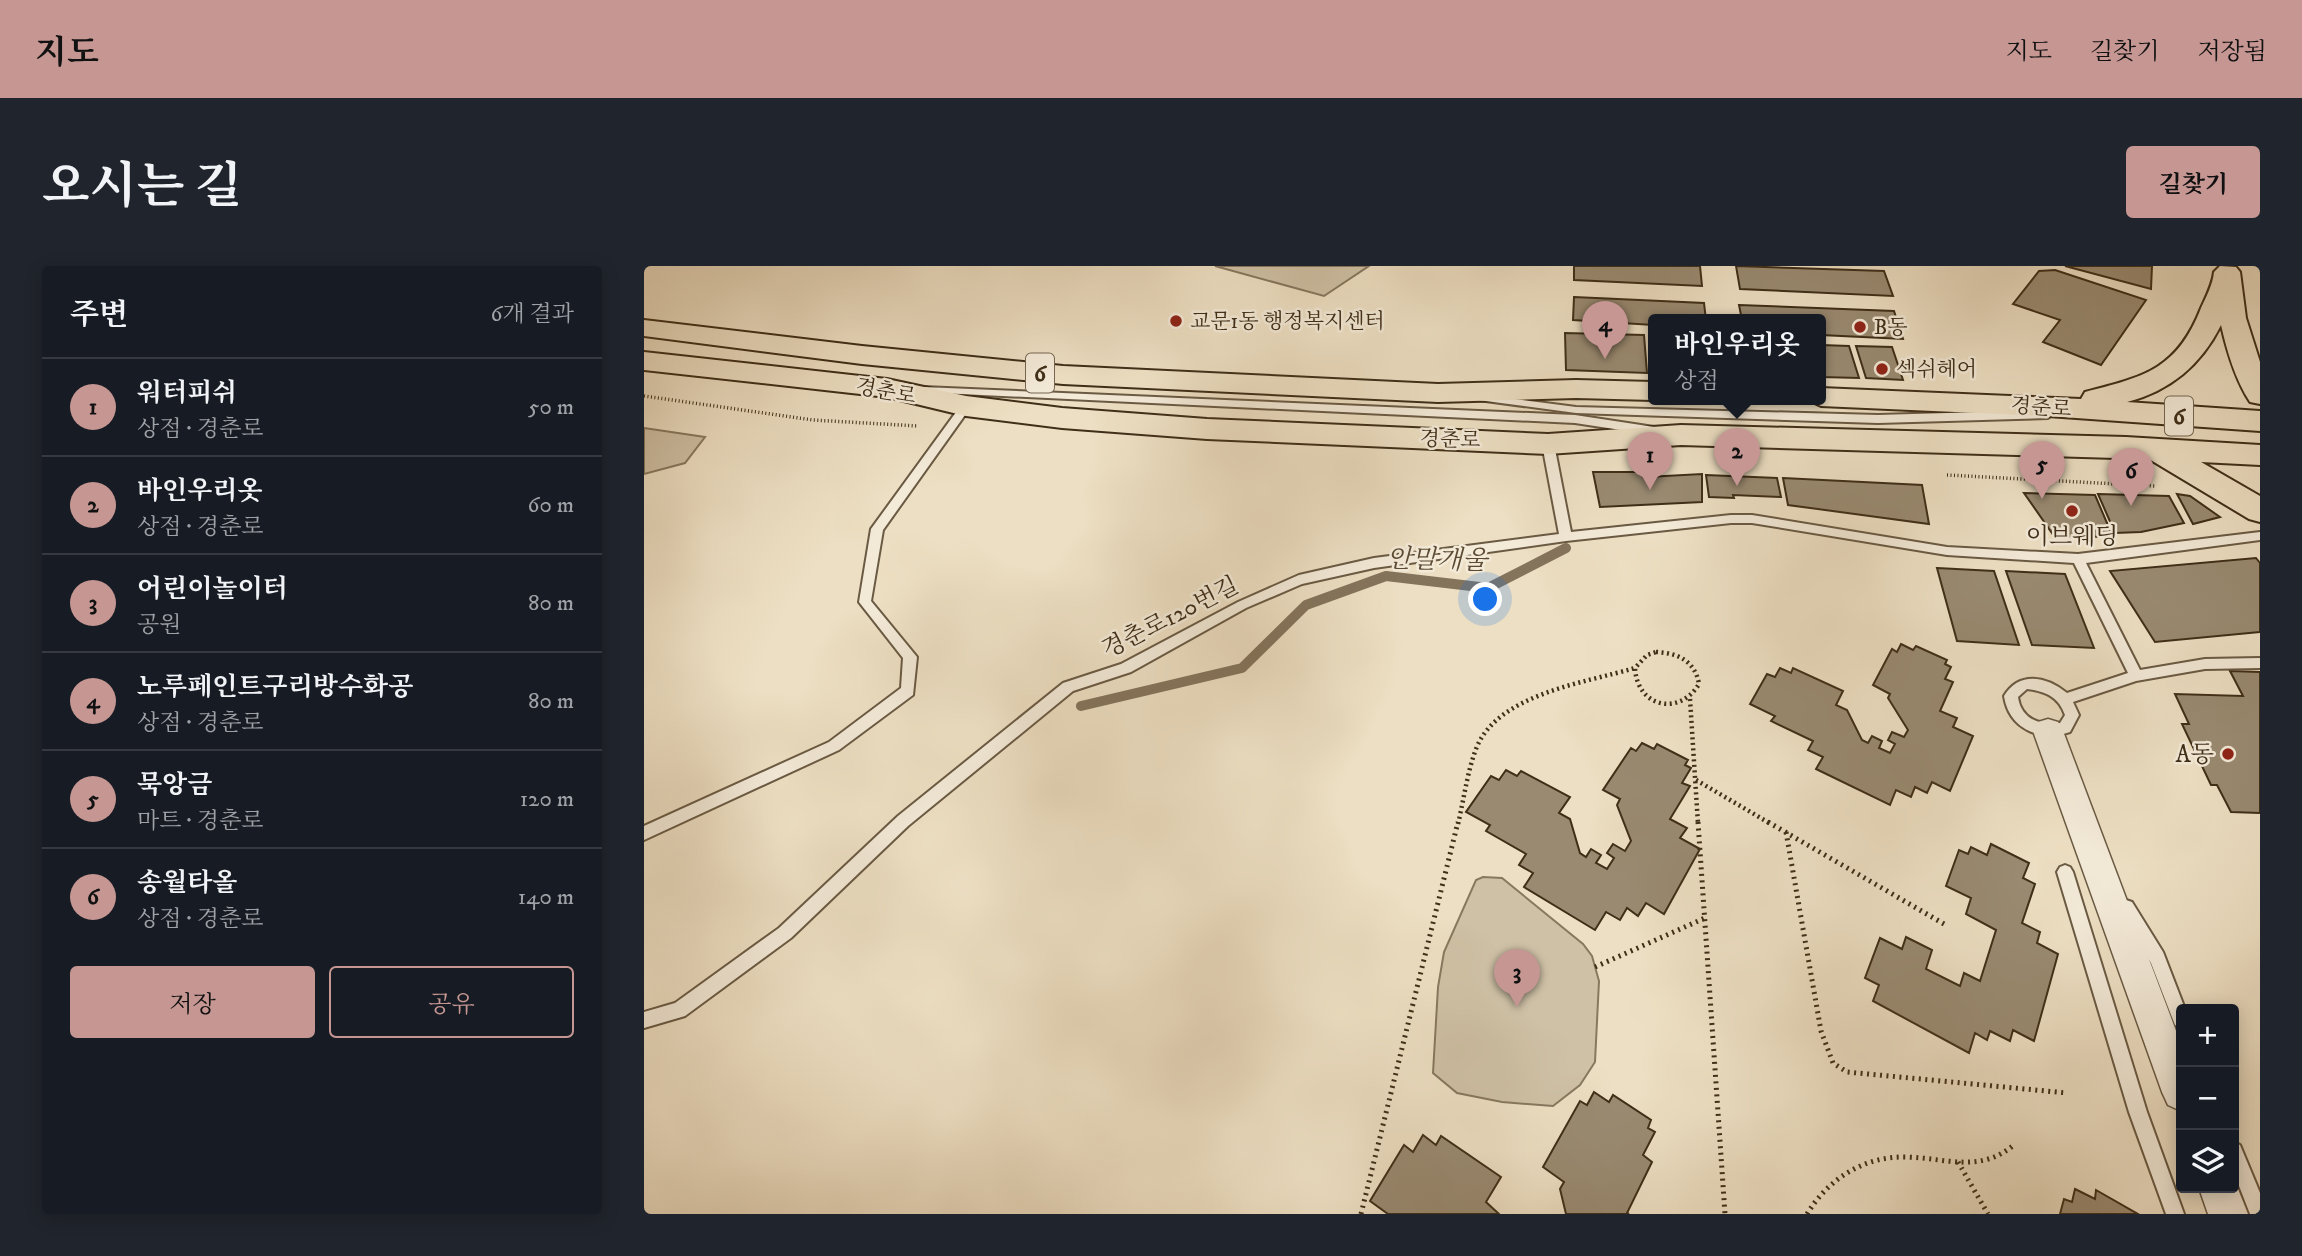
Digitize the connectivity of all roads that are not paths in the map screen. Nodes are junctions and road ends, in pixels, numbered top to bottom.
1 (2227, 271) edge
2 (644, 328) edge
3 (644, 361) edge
4 (887, 388) junction
5 (1648, 391) edge
6 (1438, 393) junction
7 (2260, 395) edge
8 (1826, 397) edge
9 (966, 406) junction
10 (2048, 406) junction
11 (2099, 411) junction
12 (2260, 421) edge
13 (1681, 435) junction
14 (1548, 444) junction
15 (2154, 448) junction
16 (2260, 454) edge
17 (2260, 511) edge
18 (2260, 536) edge
19 (1566, 537) junction
20 (2078, 559) junction
21 (2260, 663) edge
22 (2136, 676) junction
23 (2065, 699) junction
24 (2048, 731) junction
25 (644, 833) edge
26 (2095, 857) junction
27 (2065, 872) dead end
28 (2176, 1006) edge
29 (644, 1020) edge
30 (2176, 1079) edge
31 (2239, 1164) edge
32 (2220, 1193) edge
33 (2175, 1214) edge
34 (2228, 1214) edge
35 (2259, 1214) edge

1 - 7 main road
1 - 10 main road
2 - 6 main road, 경춘로 / 6
3 - 4 main road, 경춘로
4 - 9 main road, 경춘로
4 - 13 lane
5 - 6 main road, 경춘로 / 6
6 - 11 lane
8 - 10 main road, 경춘로 / 6
9 - 14 main road, 경춘로
9 - 25 lane
10 - 11 main road, 경춘로 / 6
11 - 12 main road, 경춘로 / 6
13 - 14 main road, 경춘로
13 - 15 main road, 경춘로
14 - 19 lane
15 - 16 main road, 경춘로
15 - 17 main road
18 - 20 lane, 경춘로120번길
19 - 20 lane, 경춘로120번길
19 - 29 lane, 경춘로120번길
20 - 22 lane
21 - 22 lane
22 - 23 lane
23 - 24 lane
23 - 24 lane
24 - 26 street
26 - 28 lane
26 - 30 street
27 - 33 lane
31 - 35 lane
32 - 34 street

